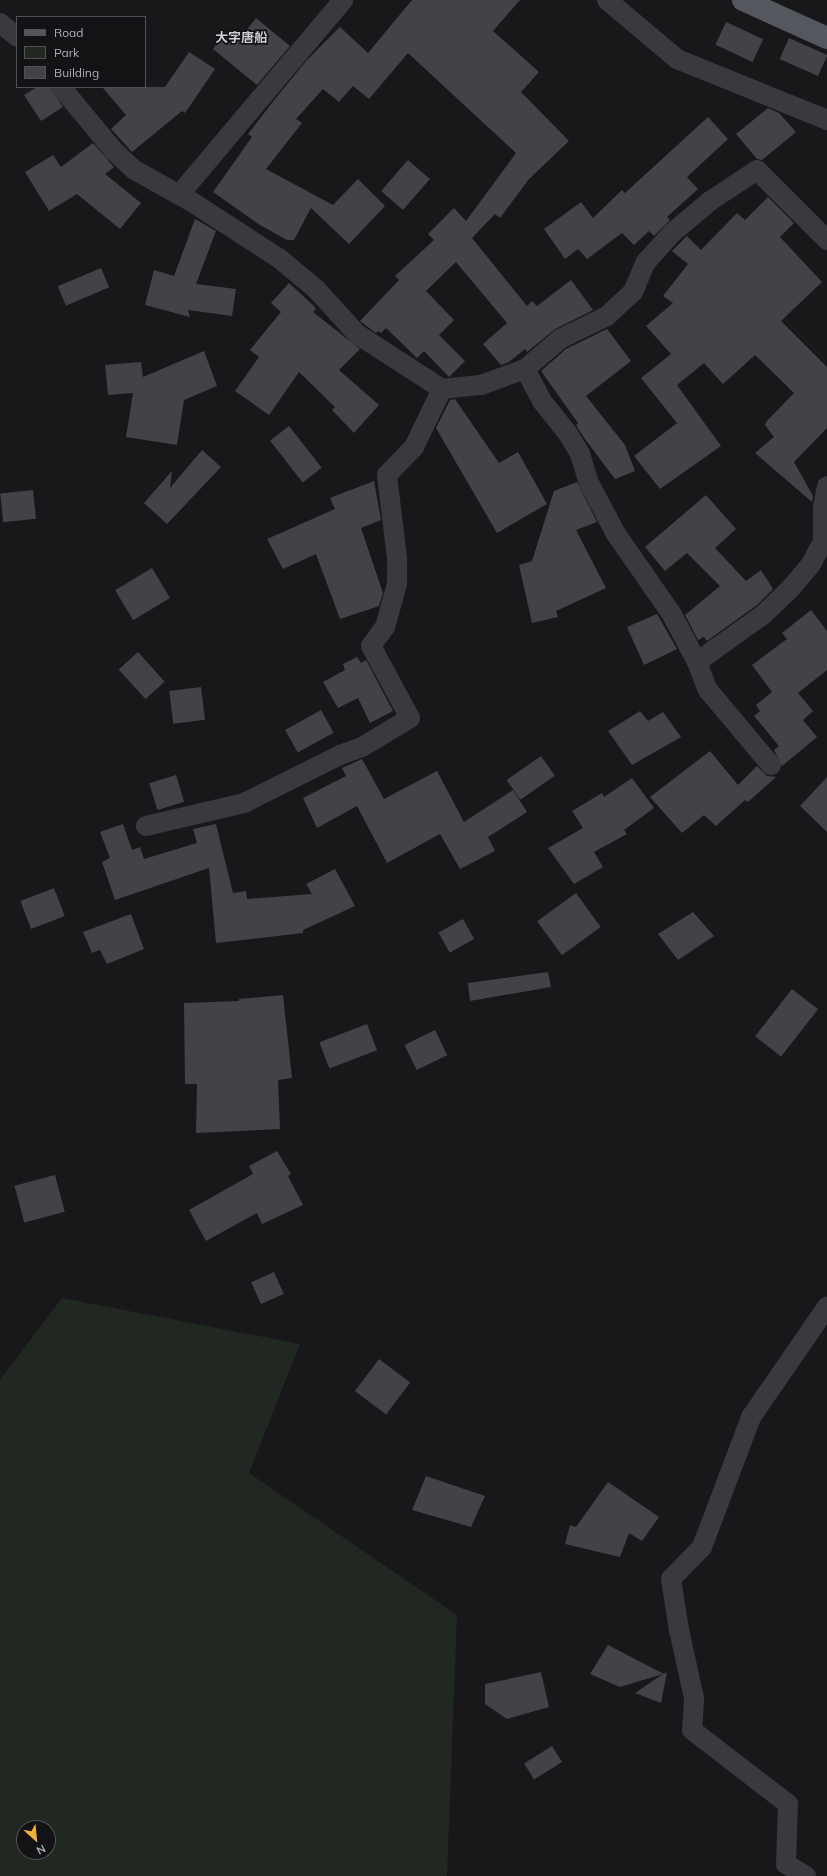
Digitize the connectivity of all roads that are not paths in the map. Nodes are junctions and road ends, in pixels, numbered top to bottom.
1 (342, 0) edge
2 (607, 0) edge
3 (743, 0) edge
4 (0, 23) edge
5 (16, 35) edge
6 (827, 38) edge
7 (62, 88) edge
8 (826, 119) edge
9 (179, 195) junction
10 (827, 240) edge
11 (525, 369) junction
12 (442, 388) junction
13 (827, 486) edge
14 (697, 662) junction
15 (772, 765) dead end
16 (146, 826) dead end
17 (827, 1307) edge
18 (806, 1876) edge

1 - 9 street
2 - 8 street
3 - 6 main road
4 - 5 street
7 - 9 street
9 - 12 street
10 - 11 street
11 - 12 street
11 - 14 street
12 - 16 street
13 - 14 street
14 - 15 street
17 - 18 street

